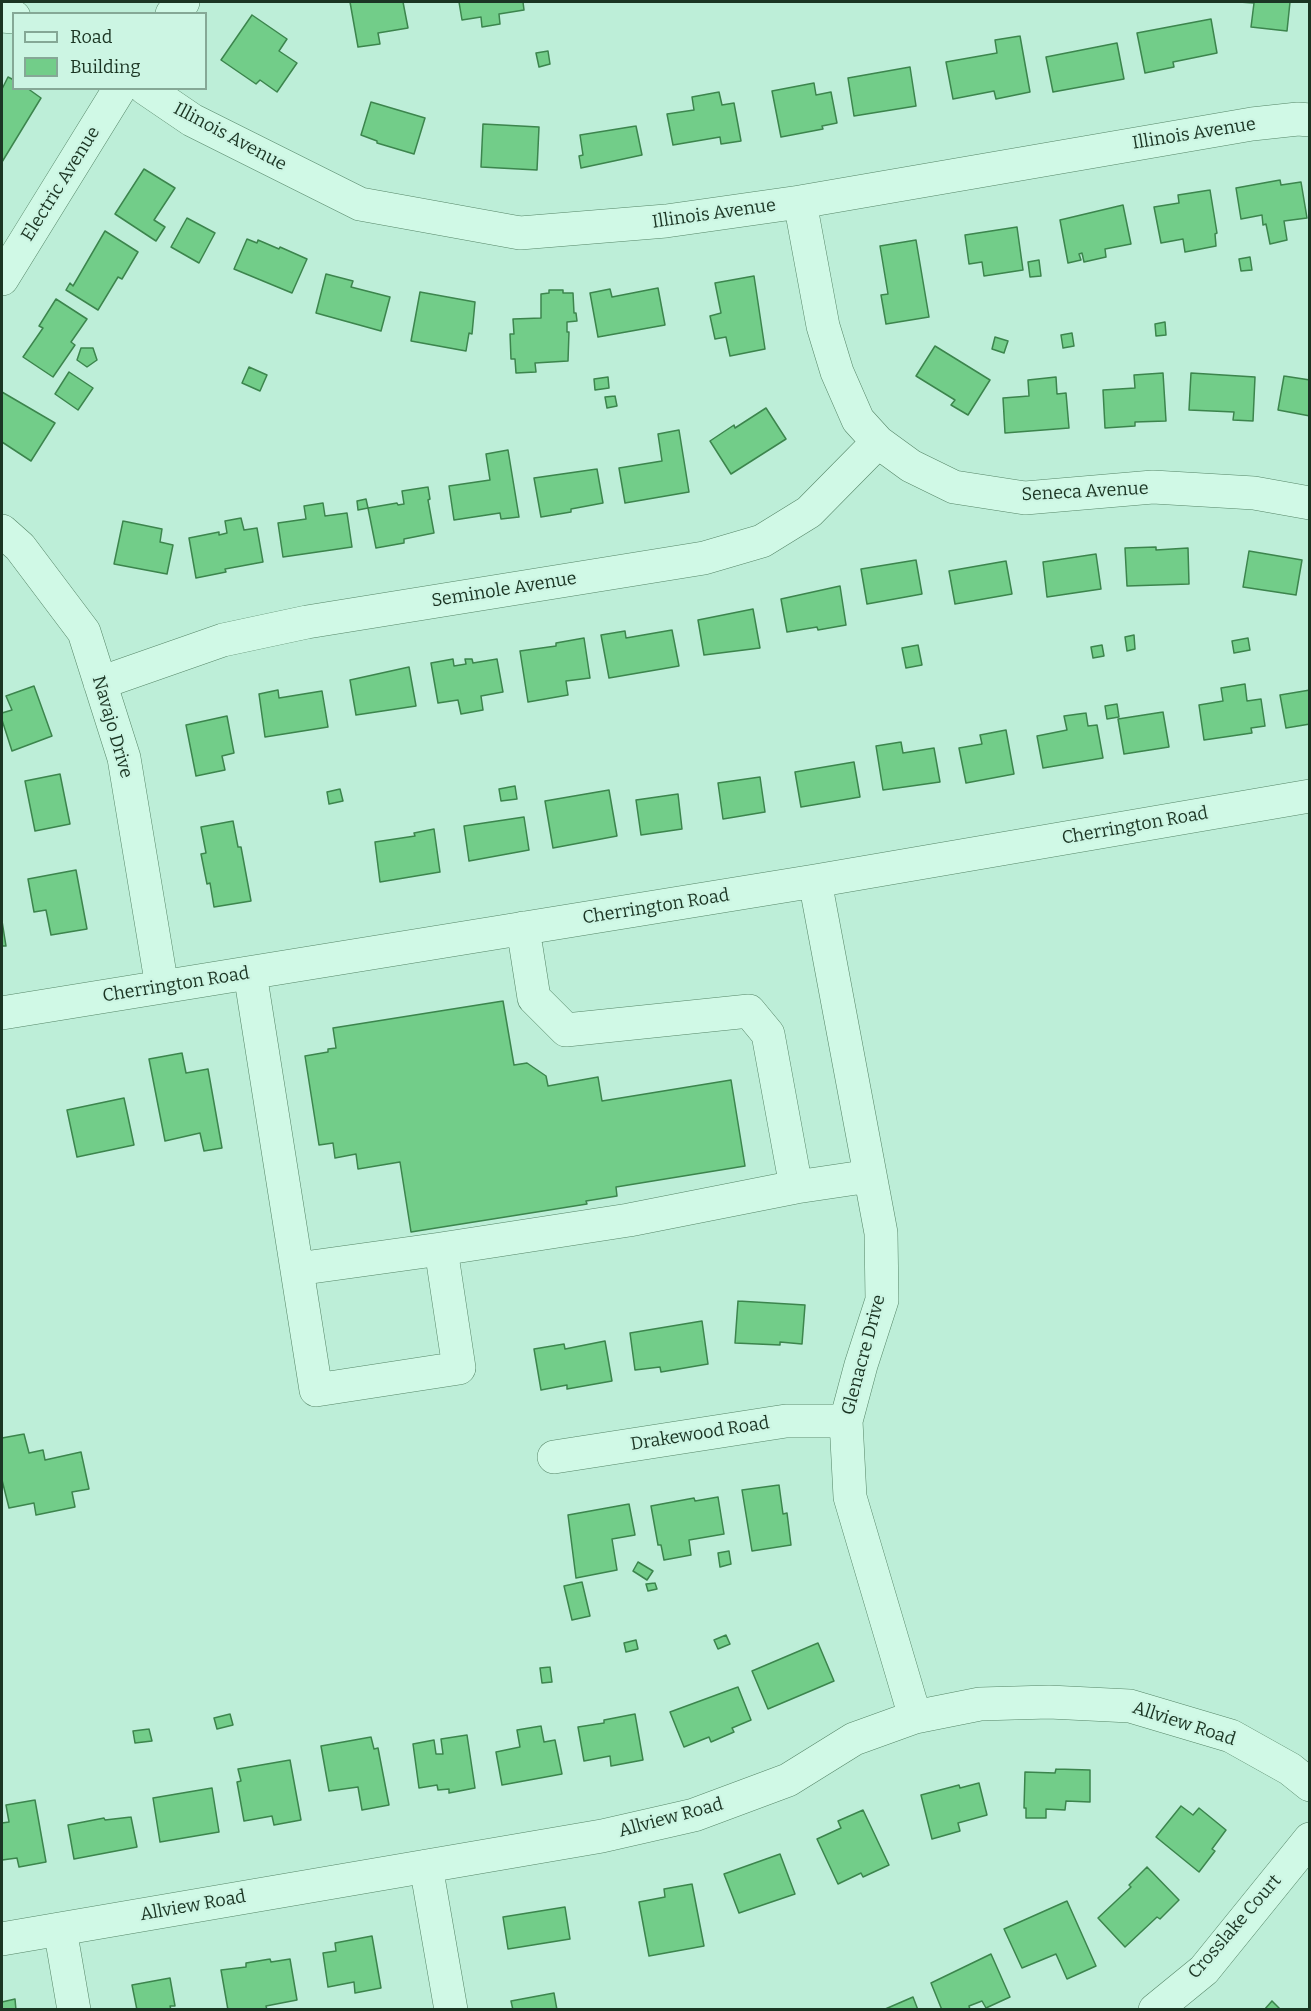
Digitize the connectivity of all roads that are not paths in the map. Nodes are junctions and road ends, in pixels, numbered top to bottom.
1 (119, 90) edge
2 (148, 90) edge
3 (1310, 120) edge
4 (800, 202) junction
5 (2, 279) edge
6 (878, 442) junction
7 (1310, 503) edge
8 (2, 531) edge
9 (100, 683) junction
10 (1310, 796) edge
11 (815, 881) junction
12 (523, 928) junction
13 (250, 973) junction
14 (162, 987) junction
15 (2, 1013) edge
16 (870, 1176) junction
17 (796, 1187) junction
18 (441, 1249) junction
19 (297, 1269) junction
20 (846, 1421) junction
21 (554, 1456) dead end
22 (915, 1717) junction
23 (1310, 1785) edge
24 (1310, 1839) edge
25 (426, 1866) junction
26 (60, 1929) junction
27 (2, 1939) edge
28 (74, 2010) edge
29 (451, 2010) edge
30 (1155, 2010) edge

1 - 5 street, Electric Avenue
2 - 4 street, Illinois Avenue
3 - 4 street, Illinois Avenue
4 - 6 street, Seneca Avenue
6 - 7 street, Seneca Avenue
6 - 9 street, Seminole Avenue
8 - 9 street, Navajo Drive
9 - 14 street, Navajo Drive
10 - 11 street, Cherrington Road
11 - 12 street, Cherrington Road
11 - 16 street, Glenacre Drive
12 - 13 street, Cherrington Road
12 - 17 street
13 - 14 street, Cherrington Road
13 - 19 street
14 - 15 street, Cherrington Road
16 - 17 street
16 - 20 street, Glenacre Drive
17 - 18 street
18 - 19 street
18 - 19 street
20 - 21 street, Drakewood Road
20 - 22 street, Glenacre Drive
22 - 23 street, Allview Road
22 - 25 street, Allview Road
24 - 30 street, Crosslake Court
25 - 26 street, Allview Road
25 - 29 street
26 - 27 street, Allview Road
26 - 28 street

